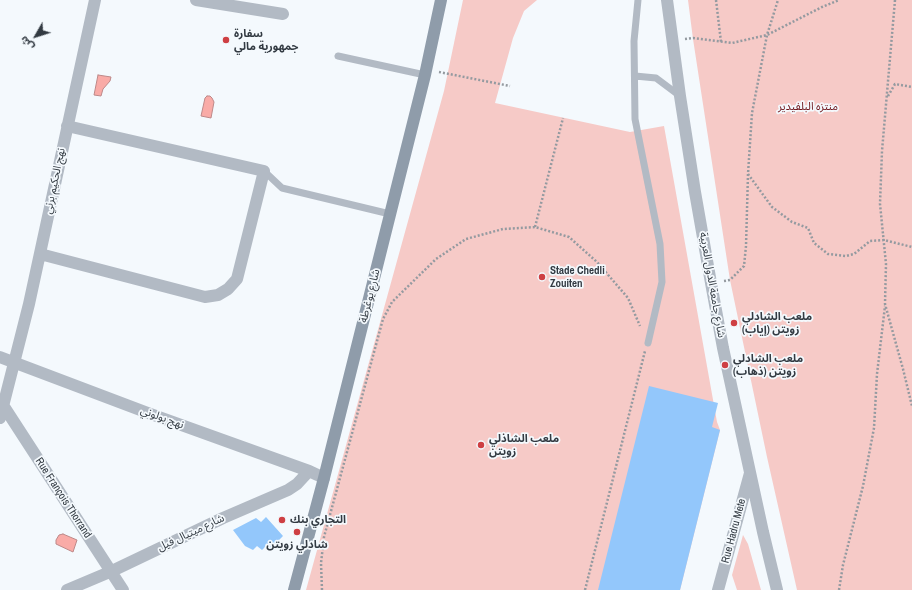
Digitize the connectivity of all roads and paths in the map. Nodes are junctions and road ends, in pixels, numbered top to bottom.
1 (95, 0) edge
2 (196, 0) edge
3 (441, 0) edge
4 (638, 0) edge
5 (667, 0) edge
6 (716, 0) edge
7 (778, 0) edge
8 (839, 0) edge
9 (895, 0) edge
10 (283, 14) dead end
11 (767, 34) junction
12 (673, 41) junction
13 (721, 42) junction
14 (338, 56) dead end
15 (426, 72) junction
16 (635, 76) junction
17 (510, 86) dead end
18 (912, 87) edge
19 (680, 96) junction
20 (887, 98) junction
21 (562, 118) dead end
22 (68, 126) junction
23 (264, 171) junction
24 (748, 174) junction
25 (390, 214) junction
26 (535, 227) junction
27 (884, 240) junction
28 (912, 247) edge
29 (40, 254) junction
30 (711, 283) junction
31 (885, 304) junction
32 (648, 343) junction
33 (0, 357) edge
34 (14, 362) junction
35 (3, 405) junction
36 (912, 406) edge
37 (0, 418) edge
38 (309, 471) junction
39 (750, 471) junction
40 (324, 478) junction
41 (112, 571) junction
42 (67, 590) edge
43 (123, 590) edge
44 (294, 590) edge
45 (322, 590) edge
46 (585, 590) edge
47 (718, 590) edge
48 (777, 590) edge
49 (839, 590) edge

1 - 22 street, نهج الحكيم برني
2 - 10 street
3 - 15 main road, شارع يوغرطة
4 - 16 lane
5 - 12 street, شارع جامعة الدول العربية
6 - 13 path
7 - 11 path
8 - 11 path
9 - 20 path
11 - 13 path
11 - 24 path
12 - 13 path
12 - 19 street, شارع جامعة الدول العربية
14 - 15 lane
15 - 17 path
15 - 25 main road, شارع يوغرطة
16 - 19 lane
16 - 32 lane
18 - 20 path
19 - 30 street, شارع جامعة الدول العربية
20 - 27 path
21 - 26 path
22 - 23 street
22 - 29 street, نهج الحكيم برني
23 - 25 lane
23 - 29 street
24 - 27 path
24 - 30 path
25 - 40 main road, شارع يوغرطة
26 - 32 path
26 - 45 path
27 - 28 path
27 - 31 path
29 - 34 street, نهج الحكيم برني
30 - 39 street, شارع جامعة الدول العربية
31 - 36 path
31 - 49 path
32 - 46 path
33 - 34 street, نهج بولوني
34 - 35 street, نهج الحكيم برني
34 - 38 street, نهج بولوني
35 - 37 street, نهج الحكيم برني
35 - 41 street, Rue François Thorrand
38 - 40 street, نهج بولوني
38 - 41 street, شارع ميتيال فيل
39 - 47 street, Rue Hadru Mete
39 - 48 street, شارع جامعة الدول العربية
40 - 44 main road, شارع يوغرطة
41 - 42 street, شارع ميتيال فيل
41 - 43 street, Rue François Thorrand

